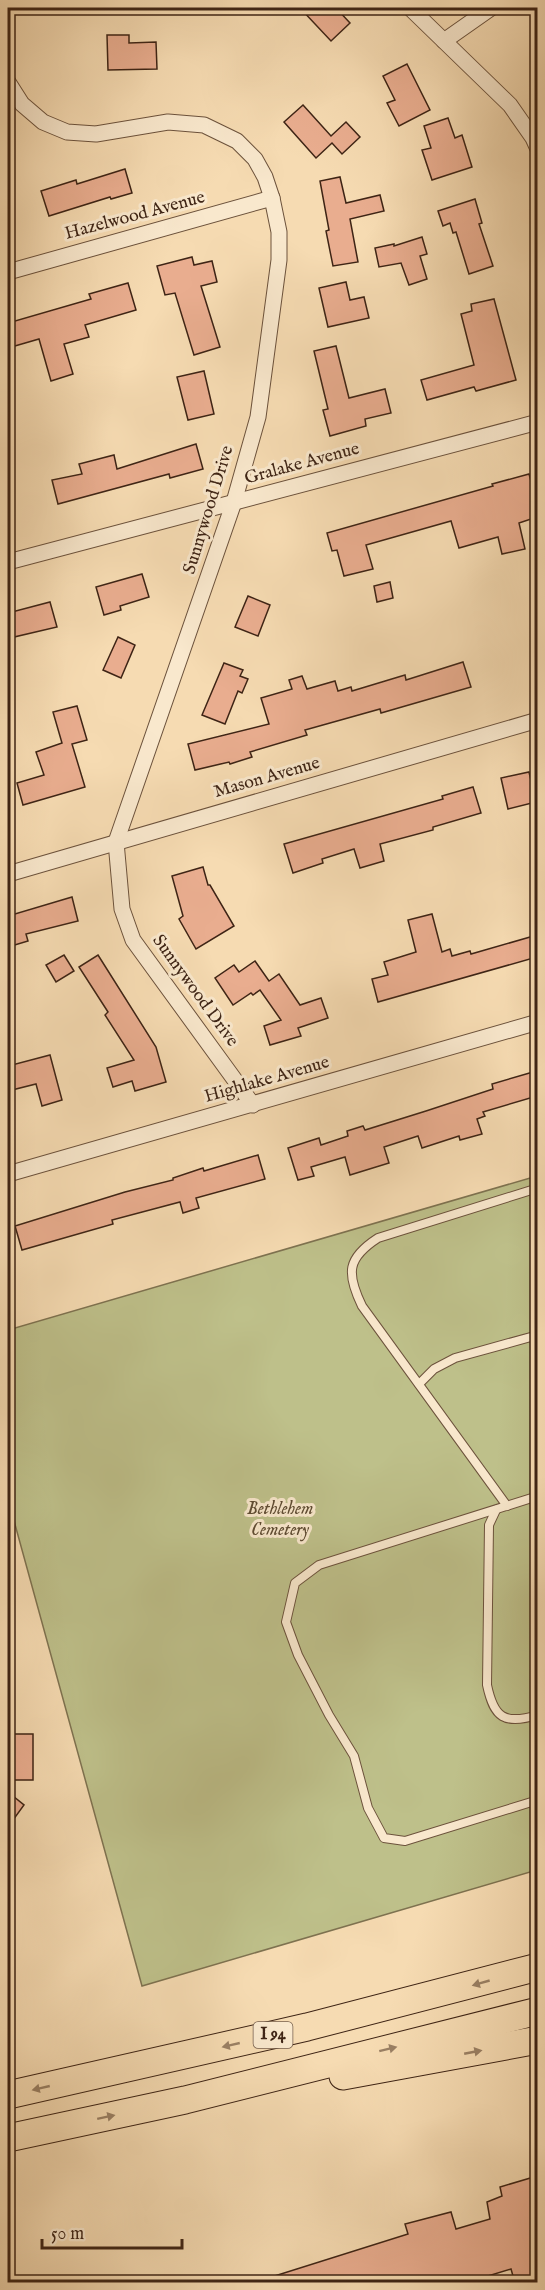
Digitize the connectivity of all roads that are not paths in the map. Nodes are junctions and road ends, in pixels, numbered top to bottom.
1 (410, 8) edge
2 (491, 8) edge
3 (444, 41) junction
4 (8, 81) edge
5 (537, 149) edge
6 (272, 198) junction
7 (8, 272) edge
8 (537, 422) edge
9 (234, 502) junction
10 (8, 562) edge
11 (537, 720) edge
12 (116, 842) junction
13 (8, 874) edge
14 (537, 1022) edge
15 (253, 1105) junction
16 (8, 1174) edge
17 (537, 1188) edge
18 (537, 1335) edge
19 (419, 1384) junction
20 (537, 1496) edge
21 (507, 1506) junction
22 (496, 1510) junction
23 (537, 1715) edge
24 (537, 1800) edge
25 (537, 1967) edge
26 (537, 2011) edge
27 (537, 2040) edge
28 (249, 2084) junction
29 (8, 2095) edge
30 (8, 2138) edge

1 - 3 street
2 - 3 street
3 - 5 street
4 - 6 street, Sunnywood Drive
6 - 7 street, Hazelwood Avenue
6 - 9 street, Sunnywood Drive
8 - 9 street, Gralake Avenue
9 - 10 street, Gralake Avenue
9 - 12 street, Sunnywood Drive
11 - 12 street, Mason Avenue
12 - 13 street, Mason Avenue
12 - 15 street, Sunnywood Drive
14 - 15 street, Highlake Avenue
15 - 16 street, Highlake Avenue
17 - 19 lane
18 - 19 lane
19 - 21 lane
20 - 21 lane
21 - 22 lane
22 - 23 lane
22 - 24 lane
25 -> 29 highway, I 94
28 -> 26 highway, I 94
28 -> 27 highway
30 -> 28 highway, I 94

